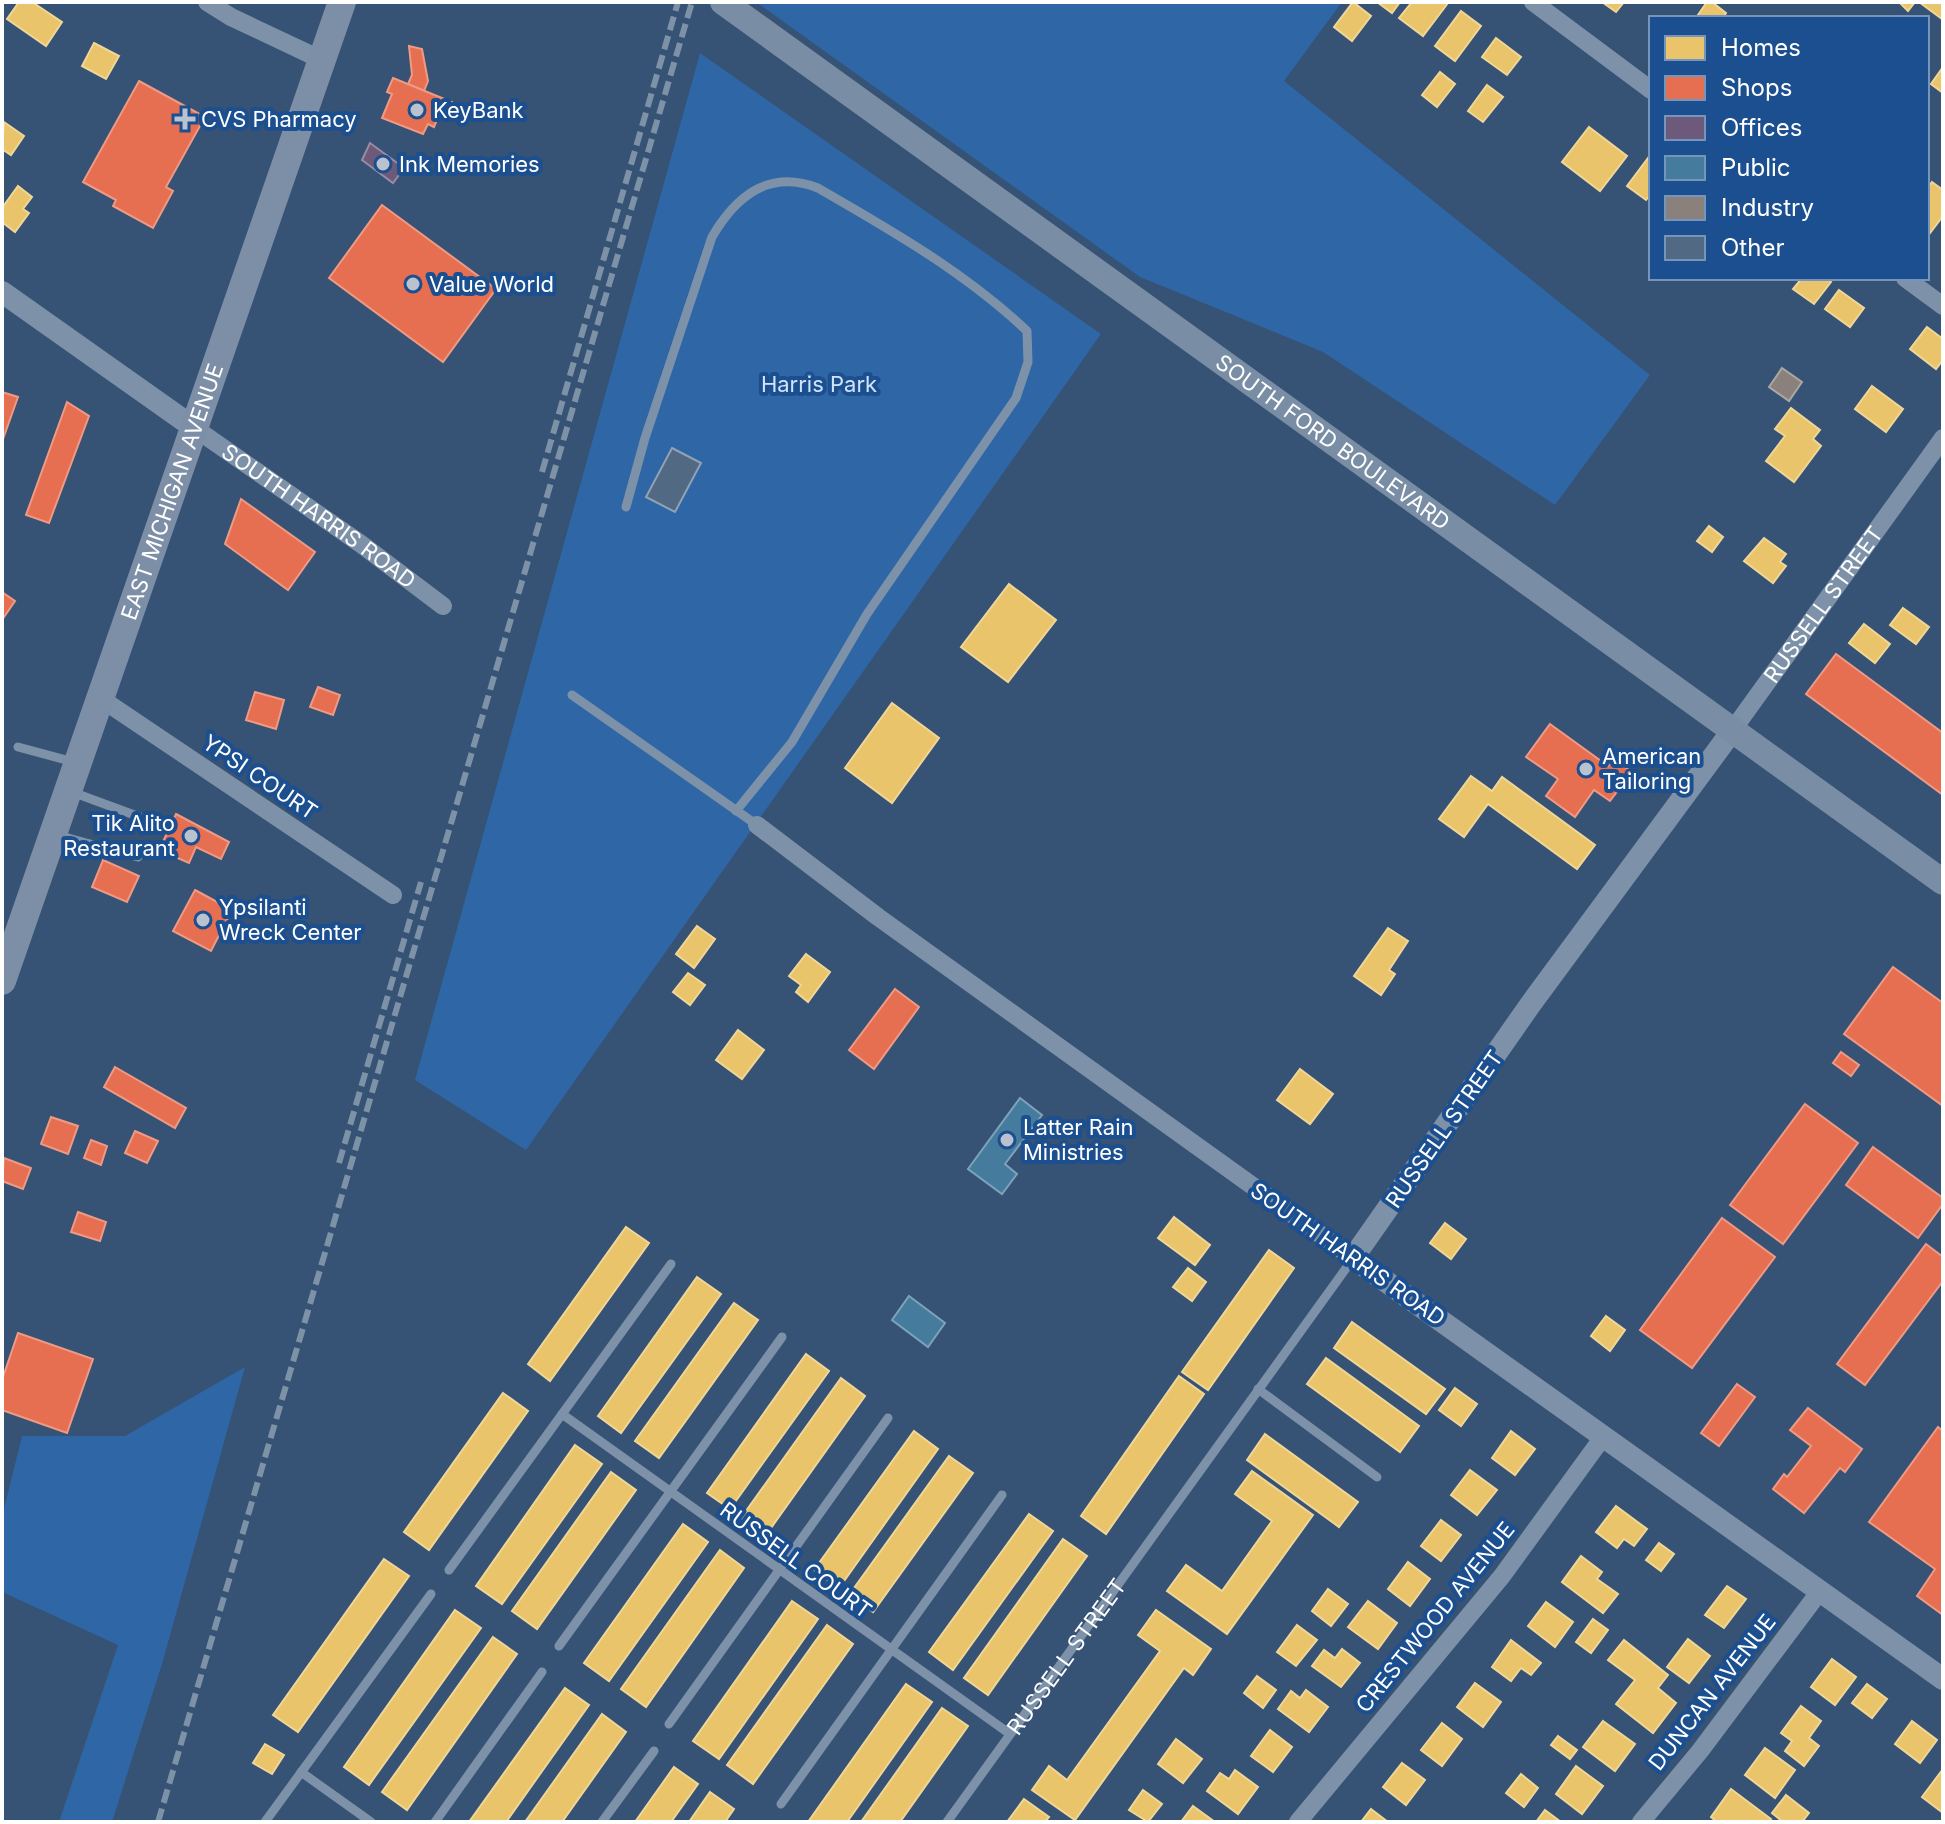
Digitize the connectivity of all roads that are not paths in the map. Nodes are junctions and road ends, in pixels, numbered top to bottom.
1 (207, 2) edge
2 (342, 2) edge
3 (723, 2) edge
4 (1533, 2) edge
5 (322, 60) junction
6 (1649, 89) edge
7 (1908, 280) edge
8 (2, 292) edge
9 (1943, 306) edge
10 (193, 427) junction
11 (1943, 438) edge
12 (626, 507) dead end
13 (443, 606) dead end
14 (572, 695) dead end
15 (100, 698) junction
16 (1732, 731) junction
17 (18, 747) dead end
18 (78, 763) junction
19 (68, 791) junction
20 (736, 811) junction
21 (148, 820) dead end
22 (757, 825) joint
23 (53, 834) junction
24 (138, 857) dead end
25 (1943, 882) edge
26 (393, 895) dead end
27 (7, 951) edge
28 (2, 981) edge
29 (1353, 1258) junction
30 (671, 1264) dead end
31 (782, 1337) dead end
32 (1258, 1389) junction
33 (562, 1414) junction
34 (888, 1418) dead end
35 (1603, 1437) junction
36 (1377, 1477) dead end
37 (669, 1491) junction
38 (1002, 1495) dead end
39 (449, 1570) dead end
40 (778, 1570) junction
41 (1820, 1591) junction
42 (431, 1594) dead end
43 (559, 1646) dead end
44 (892, 1651) junction
45 (542, 1672) dead end
46 (1943, 1679) edge
47 (669, 1724) dead end
48 (1010, 1734) junction
49 (654, 1751) dead end
50 (301, 1772) junction
51 (781, 1804) dead end
52 (265, 1822) edge
53 (371, 1822) edge
54 (435, 1822) edge
55 (602, 1822) edge
56 (947, 1822) edge
57 (1298, 1822) edge
58 (1641, 1822) edge

1 - 5 street
2 - 5 main road, EAST MICHIGAN AVENUE
3 - 16 main road, SOUTH FORD BOULEVARD
4 - 6 street
5 - 10 main road, EAST MICHIGAN AVENUE
7 - 9 street
8 - 10 street
10 - 13 street, SOUTH HARRIS ROAD
10 - 15 main road, EAST MICHIGAN AVENUE
11 - 16 street, RUSSELL STREET
12 - 20 lane
14 - 20 lane
15 - 18 main road, EAST MICHIGAN AVENUE
15 - 26 street, YPSI COURT
16 - 25 main road, SOUTH FORD BOULEVARD
16 - 29 street, RUSSELL STREET
17 - 18 lane
18 - 19 main road, EAST MICHIGAN AVENUE
19 - 21 lane
19 - 23 main road, EAST MICHIGAN AVENUE
20 - 22 lane
22 - 29 street, SOUTH HARRIS ROAD
23 - 24 lane
23 - 27 main road, EAST MICHIGAN AVENUE
27 - 28 main road, EAST MICHIGAN AVENUE
29 - 32 lane, RUSSELL STREET
29 - 35 street, SOUTH HARRIS ROAD
30 - 33 lane
31 - 37 lane
32 - 36 lane
32 - 48 lane, RUSSELL STREET
33 - 37 lane, RUSSELL COURT
33 - 39 lane
34 - 40 lane
35 - 41 street, SOUTH HARRIS ROAD
35 - 57 street, CRESTWOOD AVENUE
37 - 40 lane, RUSSELL COURT
37 - 43 lane
38 - 44 lane
40 - 44 lane, RUSSELL COURT
40 - 47 lane
41 - 46 street, SOUTH HARRIS ROAD
41 - 58 street, DUNCAN AVENUE
42 - 50 lane
44 - 48 lane, RUSSELL COURT
44 - 51 lane
45 - 54 lane
48 - 56 lane, RUSSELL STREET
49 - 55 lane
50 - 52 lane
50 - 53 lane

